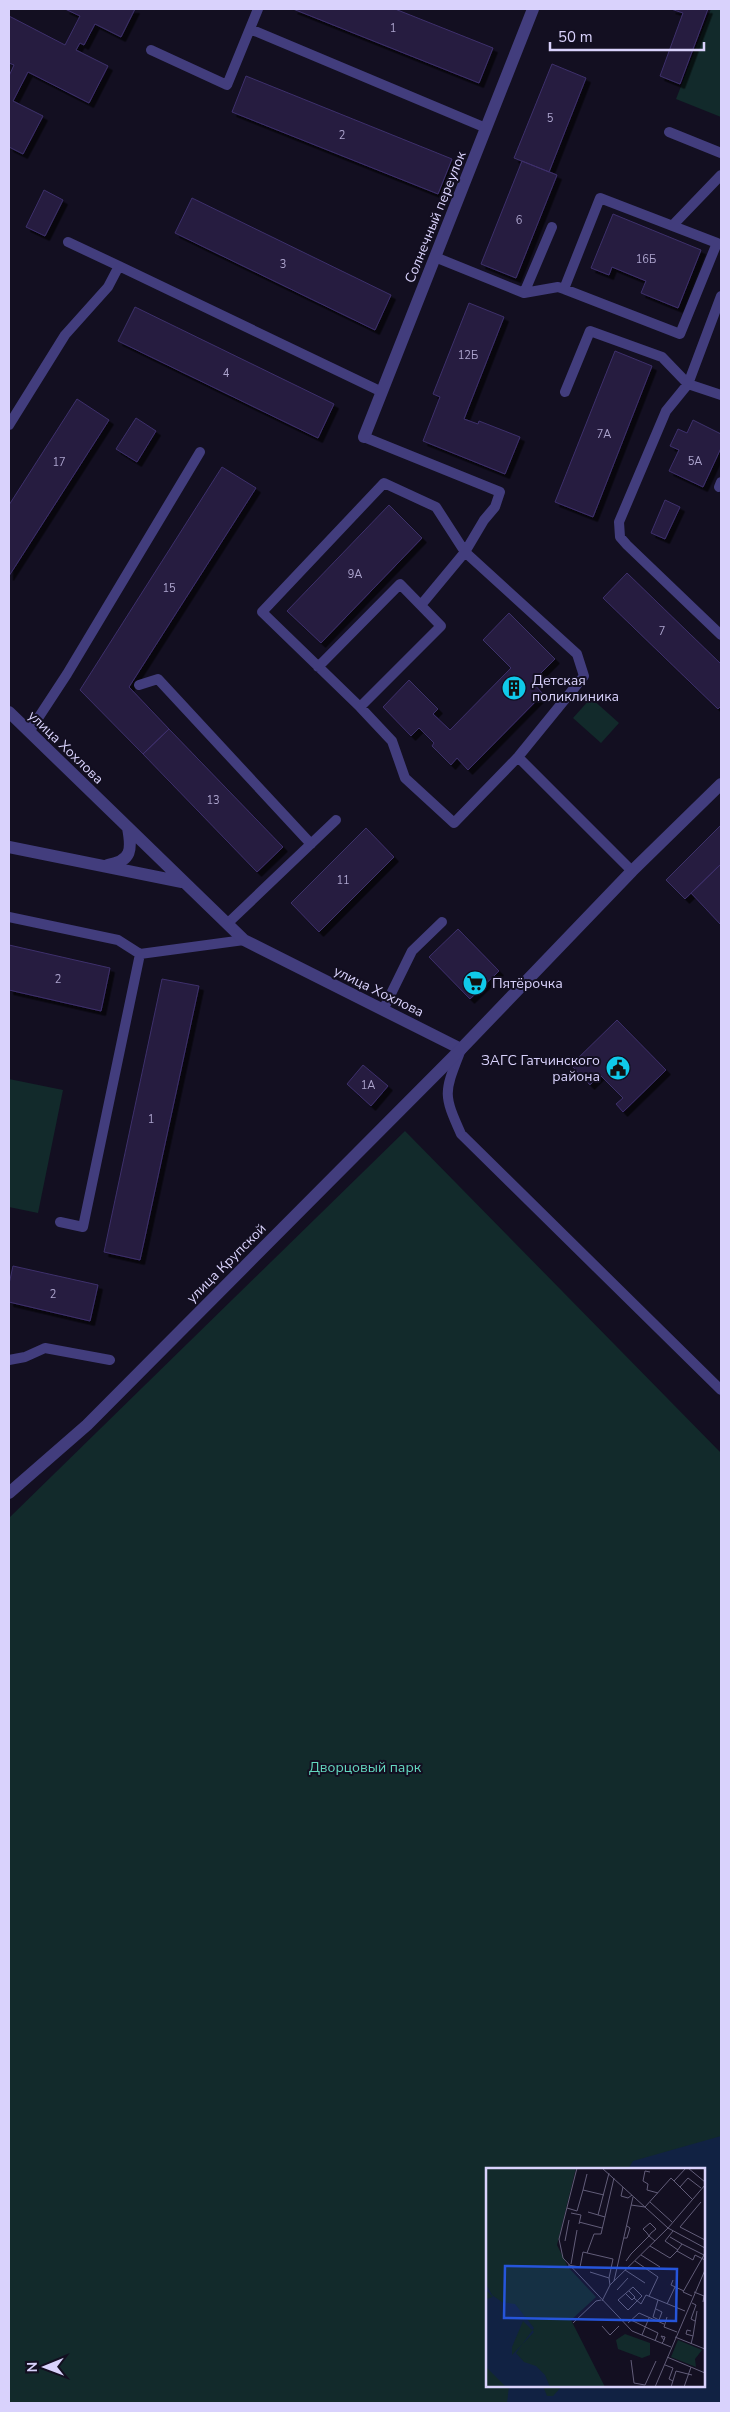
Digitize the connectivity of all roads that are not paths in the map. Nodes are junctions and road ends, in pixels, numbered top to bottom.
1 (258, 9) edge
2 (533, 9) edge
3 (250, 29) junction
4 (151, 50) dead end
5 (486, 128) junction
6 (669, 132) dead end
7 (721, 153) edge
8 (721, 175) edge
9 (672, 226) junction
10 (552, 227) dead end
11 (68, 242) dead end
12 (435, 257) junction
13 (119, 266) junction
14 (564, 289) junction
15 (524, 293) junction
16 (721, 296) edge
17 (688, 384) junction
18 (382, 392) junction
19 (565, 392) dead end
20 (721, 395) edge
21 (9, 425) edge
22 (364, 437) joint
23 (200, 452) dead end
24 (465, 552) junction
25 (421, 605) junction
26 (721, 635) edge
27 (318, 666) junction
28 (139, 685) dead end
29 (360, 707) junction
30 (9, 712) edge
31 (29, 732) junction
32 (518, 756) junction
33 (721, 784) edge
34 (336, 820) dead end
35 (128, 828) junction
36 (311, 844) junction
37 (9, 847) edge
38 (104, 865) junction
39 (632, 871) junction
40 (182, 882) junction
41 (9, 917) edge
42 (442, 922) dead end
43 (228, 923) junction
44 (244, 940) junction
45 (140, 954) junction
46 (383, 1010) junction
47 (461, 1049) junction
48 (60, 1222) dead end
49 (9, 1360) edge
50 (110, 1360) dead end
51 (721, 1390) edge
52 (9, 1494) edge

1 - 3 lane
2 - 5 street, Солнечный переулок
3 - 4 lane
3 - 5 lane
5 - 12 street, Солнечный переулок
6 - 7 lane
8 - 9 lane
9 - 14 lane
9 - 14 lane
10 - 15 lane
11 - 13 lane
12 - 15 lane
12 - 18 street, Солнечный переулок
13 - 18 lane
13 - 21 lane
14 - 15 lane
16 - 17 lane
17 - 19 lane
17 - 20 lane
17 - 26 lane
18 - 22 street, Солнечный переулок
22 - 24 lane
23 - 31 lane
24 - 25 lane
24 - 27 lane
24 - 32 lane
25 - 27 lane
25 - 29 lane
27 - 29 lane
28 - 36 lane
29 - 32 lane
30 - 31 street, улица Хохлова
31 - 35 street, улица Хохлова
32 - 39 lane
33 - 39 street
34 - 36 lane
35 - 38 street
35 - 40 street, улица Хохлова
36 - 43 lane
37 - 38 street
38 - 40 street
39 - 47 street
40 - 43 street, улица Хохлова
41 - 45 lane
42 - 46 lane
43 - 44 street, улица Хохлова
44 - 45 lane
44 - 46 street, улица Хохлова
45 - 48 lane
46 - 47 street, улица Хохлова
47 - 51 lane
47 - 52 street, улица Крупской
49 - 50 lane

